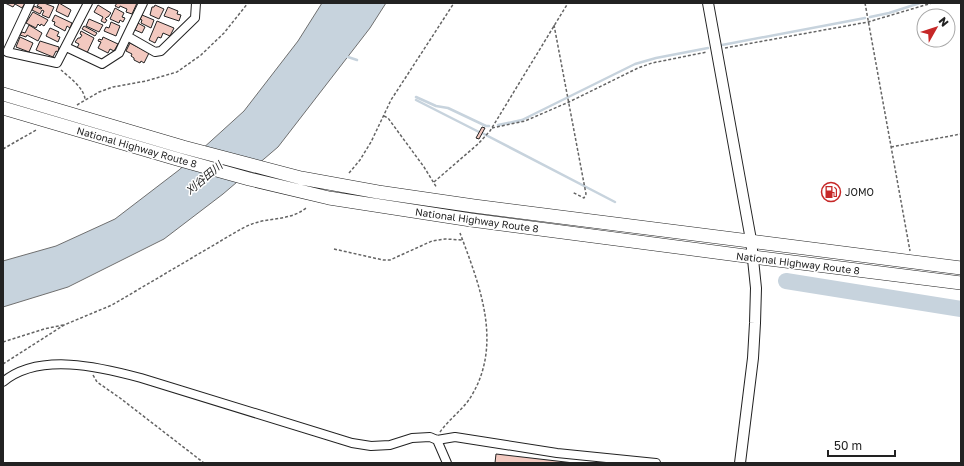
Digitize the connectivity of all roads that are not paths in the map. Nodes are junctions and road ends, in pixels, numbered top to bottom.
1 (30, 3) edge
2 (88, 3) edge
3 (143, 3) edge
4 (196, 3) edge
5 (708, 3) edge
6 (127, 36) junction
7 (66, 47) junction
8 (3, 94) edge
9 (3, 108) edge
10 (751, 240) junction
11 (753, 257) junction
12 (961, 268) edge
13 (961, 283) edge
14 (5, 380) edge
15 (437, 440) junction
16 (447, 463) edge
17 (656, 463) edge
18 (740, 463) edge

1 - 7 street
2 - 7 street
3 - 6 street
4 - 6 street
5 - 10 street
6 - 7 street
8 - 10 highway, National Highway Route 8
9 - 11 highway, National Highway Route 8
10 - 11 street
10 - 12 highway, National Highway Route 8
11 - 13 highway, National Highway Route 8
11 - 18 street
14 - 15 street
15 - 16 street
15 - 17 street

